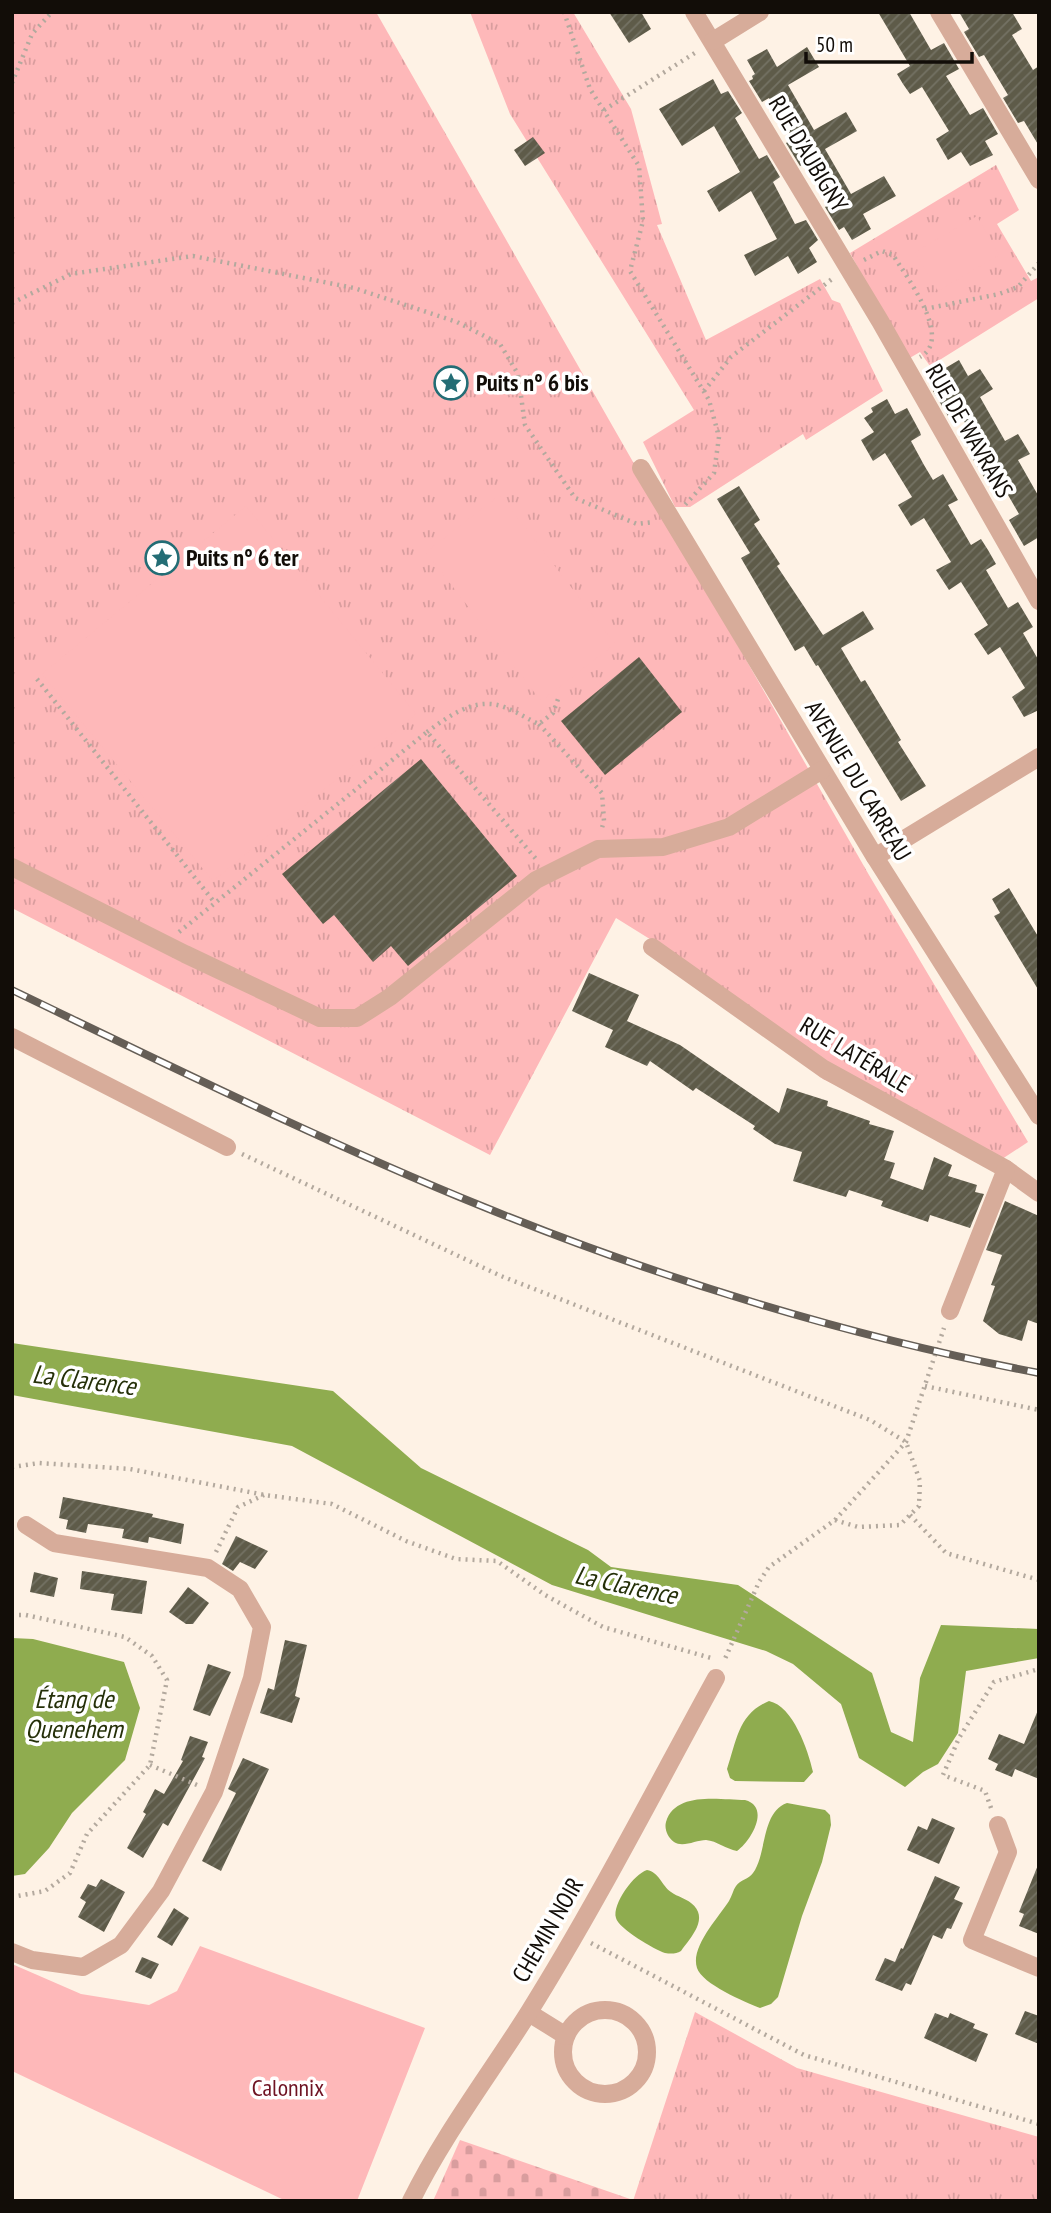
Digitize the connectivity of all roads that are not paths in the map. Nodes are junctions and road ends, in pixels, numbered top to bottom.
1 (695, 12) edge
2 (760, 12) edge
3 (939, 12) edge
4 (713, 41) junction
5 (1039, 180) edge
6 (880, 321) joint
7 (641, 468) dead end
8 (1039, 601) edge
9 (1039, 757) edge
10 (822, 770) junction
11 (875, 857) junction
12 (12, 867) edge
13 (652, 947) dead end
14 (12, 1037) edge
15 (1037, 1108) edge
16 (227, 1147) road end
17 (1006, 1169) junction
18 (1039, 1194) edge
19 (950, 1311) road end
20 (26, 1525) dead end
21 (720, 1670) road end
22 (998, 1825) road end
23 (12, 1952) edge
24 (1039, 1968) edge
25 (529, 2013) junction
26 (566, 2036) junction
27 (411, 2201) edge

1 - 4 street, RUE D'AUBIGNY
2 - 4 street
3 - 5 street
4 - 6 street, RUE D'AUBIGNY
6 - 8 street, RUE DE WAVRANS
7 - 10 street, AVENUE DU CARREAU
9 - 11 street
10 - 11 street, AVENUE DU CARREAU
10 - 12 street
11 - 15 street, AVENUE DU CARREAU
13 - 17 street, RUE LATÉRALE
14 - 16 street
17 - 18 street, RUE LATÉRALE
17 - 19 street
20 - 23 street
21 - 25 street, CHEMIN NOIR
22 - 24 street
25 - 26 street
25 - 27 street, CHEMIN NOIR
26 - 26 street

